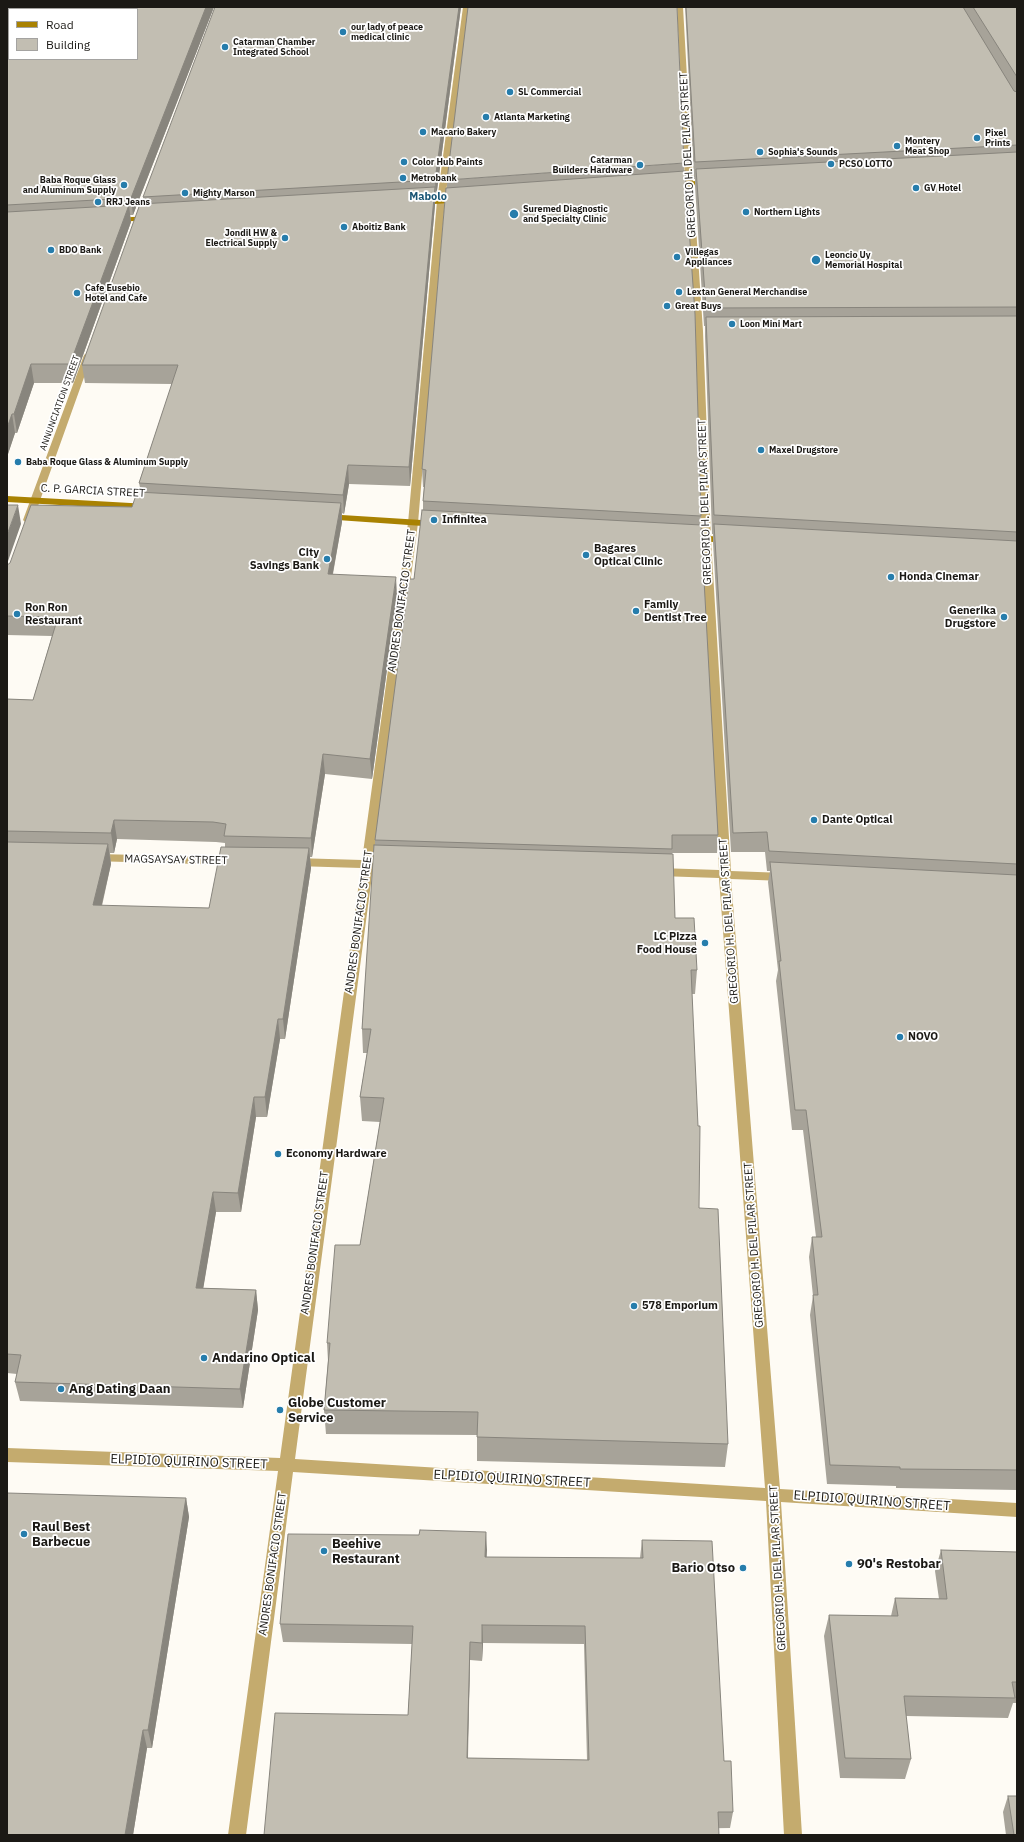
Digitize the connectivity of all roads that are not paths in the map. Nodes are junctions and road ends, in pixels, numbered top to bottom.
1 (466, 7) edge
2 (680, 7) edge
3 (720, 182) edge
4 (688, 183) junction
5 (657, 186) edge
6 (473, 199) edge
7 (441, 201) junction
8 (410, 203) edge
9 (161, 217) edge
10 (107, 220) edge
11 (92, 344) edge
12 (7, 499) edge
13 (35, 500) junction
14 (161, 508) edge
15 (319, 517) edge
16 (413, 523) junction
17 (445, 524) edge
18 (25, 530) edge
19 (674, 537) edge
20 (706, 539) junction
21 (738, 541) edge
22 (87, 858) edge
23 (246, 861) edge
24 (286, 862) edge
25 (366, 864) junction
26 (382, 864) edge
27 (645, 872) edge
28 (725, 874) junction
29 (796, 878) edge
30 (7, 1455) edge
31 (286, 1465) junction
32 (773, 1495) junction
33 (1017, 1510) edge
34 (237, 1835) edge
35 (793, 1835) edge

1 - 7 street, ANDRES BONIFACIO STREET
2 - 4 street, GREGORIO H. DEL PILAR STREET
3 - 4 main road
4 - 5 main road
4 - 20 street, GREGORIO H. DEL PILAR STREET
6 - 7 main road
7 - 8 main road
7 - 16 street, ANDRES BONIFACIO STREET
9 - 10 main road
11 - 13 street, ANNUNCIATION STREET
12 - 13 main road, C. P. GARCIA STREET
13 - 14 main road, C. P. GARCIA STREET
13 - 18 street, ANNUNCIATION STREET
15 - 16 main road
16 - 17 main road
16 - 25 street, ANDRES BONIFACIO STREET
19 - 20 main road
20 - 21 main road
20 - 28 street, GREGORIO H. DEL PILAR STREET
22 - 23 street, MAGSAYSAY STREET
24 - 25 street
25 - 26 street
25 - 31 street, ANDRES BONIFACIO STREET
27 - 28 street
28 - 29 street
28 - 32 street, GREGORIO H. DEL PILAR STREET
30 - 31 street, ELPIDIO QUIRINO STREET
31 - 32 street, ELPIDIO QUIRINO STREET
31 - 34 street, ANDRES BONIFACIO STREET
32 - 33 street, ELPIDIO QUIRINO STREET
32 - 35 street, GREGORIO H. DEL PILAR STREET

